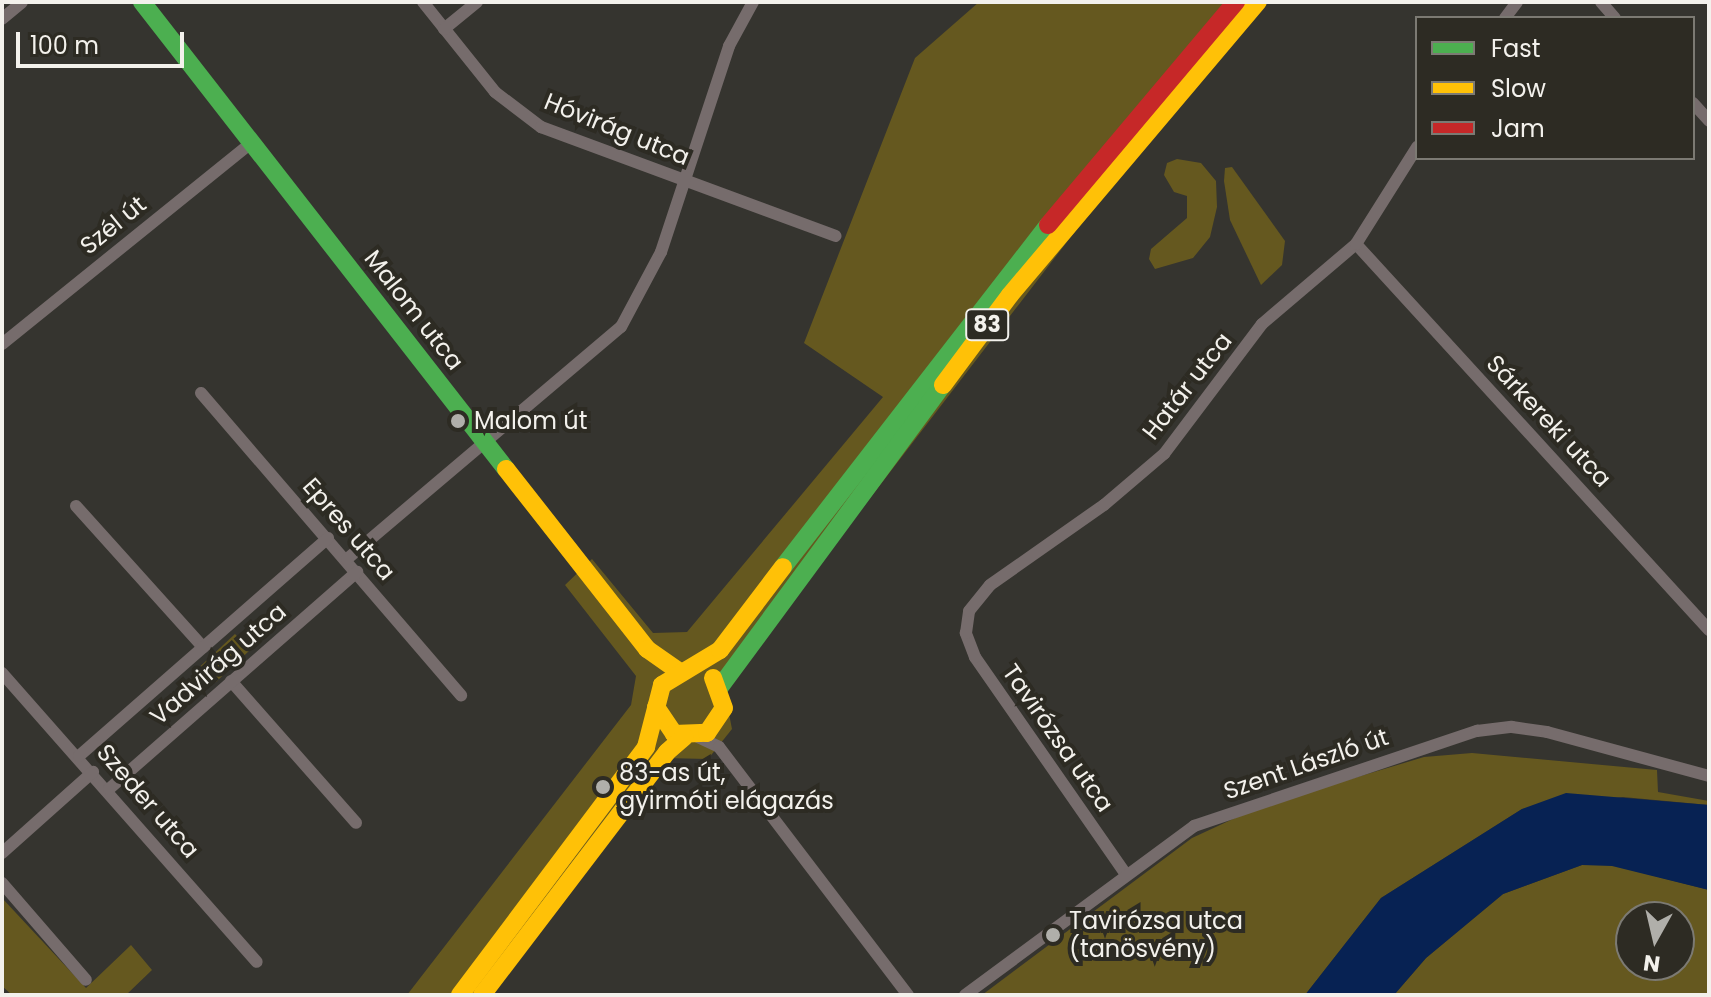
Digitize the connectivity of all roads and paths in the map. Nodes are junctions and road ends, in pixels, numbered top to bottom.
1 (22, 2) edge
2 (142, 2) edge
3 (423, 2) edge
4 (477, 2) edge
5 (753, 2) edge
6 (1236, 2) edge
7 (1258, 2) edge
8 (2, 19) edge
9 (444, 29) junction
10 (1695, 105) edge
11 (1709, 121) edge
12 (252, 142) junction
13 (1415, 150) edge
14 (684, 180) junction
15 (836, 236) dead end
16 (1356, 244) junction
17 (2, 344) edge
18 (201, 393) dead end
19 (485, 440) junction
20 (76, 506) dead end
21 (328, 538) junction
22 (347, 559) junction
23 (357, 572) junction
24 (966, 624) joint
25 (1709, 630) edge
26 (203, 647) junction
27 (647, 649) junction
28 (685, 670) junction
29 (2, 673) edge
30 (231, 681) junction
31 (662, 685) junction
32 (720, 687) junction
33 (461, 695) dead end
34 (656, 707) junction
35 (721, 719) junction
36 (691, 737) junction
37 (719, 747) junction
38 (79, 756) junction
39 (93, 772) junction
40 (1709, 776) edge
41 (109, 789) junction
42 (356, 823) dead end
43 (2, 853) edge
44 (1125, 873) junction
45 (2, 883) edge
46 (257, 962) dead end
47 (86, 980) dead end
48 (460, 995) edge
49 (482, 995) edge
50 (908, 995) edge
51 (965, 995) edge

1 - 8 street
2 - 12 main road, Malom utca
3 - 9 street, Hóvirág utca
4 - 9 street
5 - 14 street
6 - 28 main road, 83
7 - 32 main road, 83
9 - 14 street, Hóvirág utca
10 - 11 street
12 - 17 street, Szél út
12 - 19 main road, Malom utca
13 - 16 street, Határ utca
14 - 15 street, Hóvirág utca
14 - 19 street
16 - 24 street, Határ utca
16 - 25 street, Sárkereki utca
18 - 21 street, Epres utca
19 - 22 street
19 - 27 main road, Malom utca
20 - 26 street
21 - 22 street, Epres utca
21 - 26 street
22 - 23 street, Epres utca
23 - 30 street, Vadvirág utca
23 - 33 street, Epres utca
24 - 44 street, Tavirózsa utca
26 - 38 street
27 - 28 main road
27 - 31 main road
28 - 31 main road, 83
28 - 32 main road
29 - 38 street, Szeder utca
30 - 41 street, Vadvirág utca
30 - 42 street
31 - 34 main road
32 - 35 main road
34 - 36 main road
34 - 48 main road
35 - 36 main road
35 - 37 street
36 - 37 street
36 - 49 main road
37 - 50 street
38 - 39 street, Szeder utca
39 - 41 street, Szeder utca
39 - 43 street
40 - 44 street, Szent László út
41 - 46 street, Szeder utca
44 - 51 street, Szent László út
45 - 47 street

